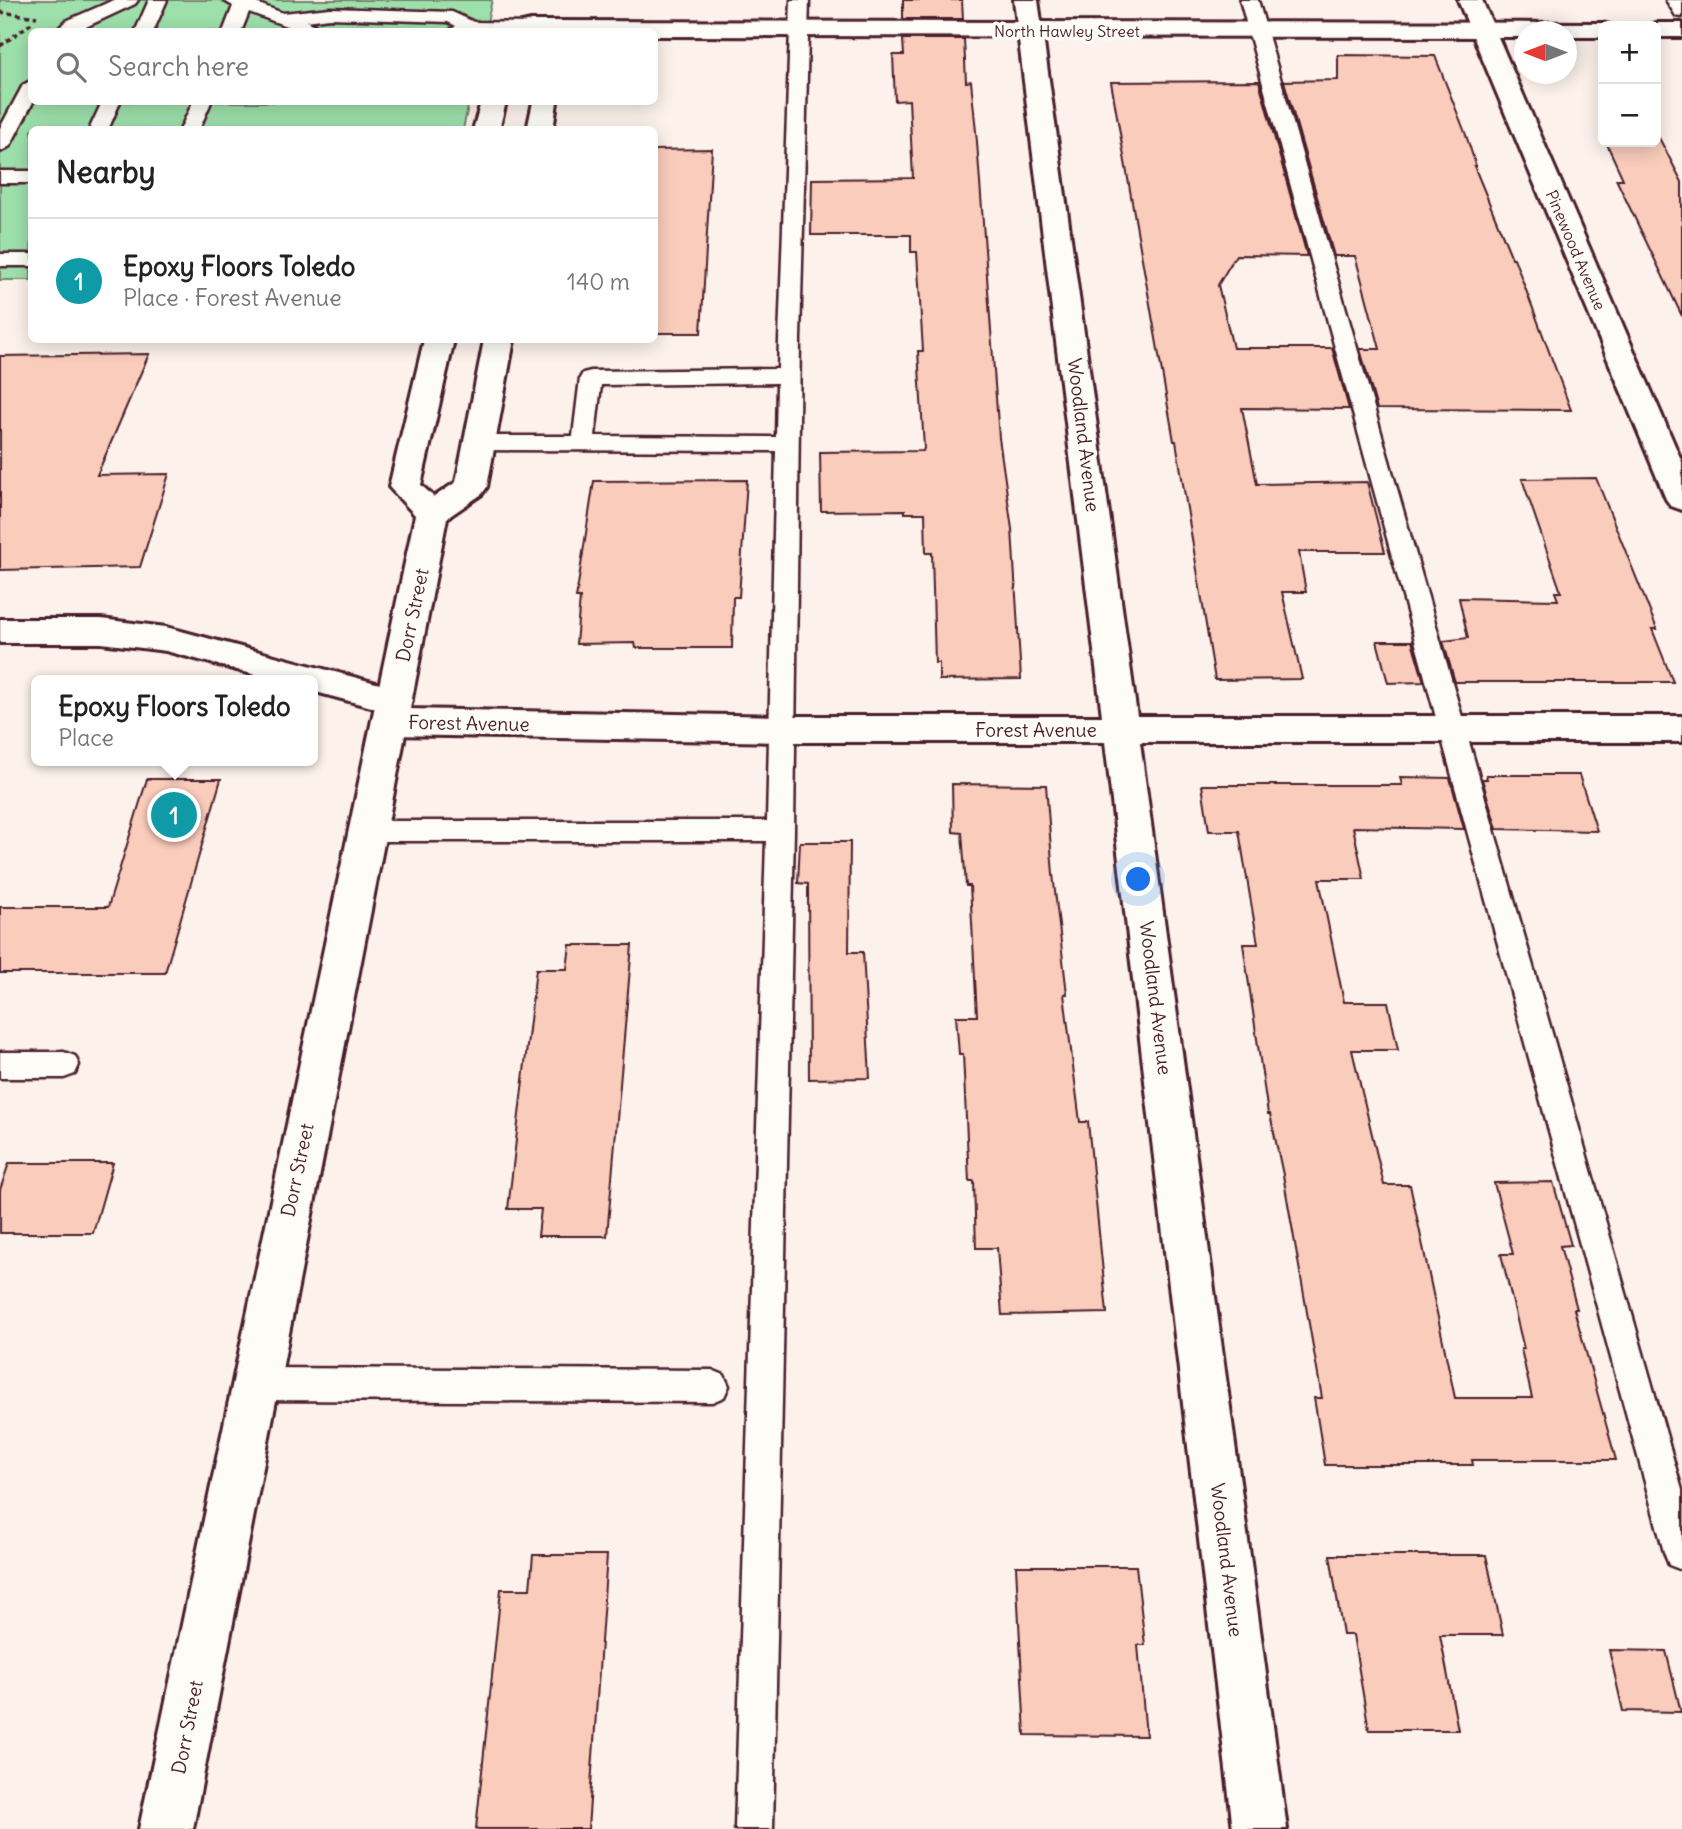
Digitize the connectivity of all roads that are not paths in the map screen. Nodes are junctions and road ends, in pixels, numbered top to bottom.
1 (129, 0) edge
2 (158, 0) edge
3 (800, 0) edge
4 (1249, 0) edge
5 (1470, 0) edge
6 (1675, 0) edge
7 (238, 2) edge
8 (1682, 12) edge
9 (1028, 16) edge
10 (282, 18) junction
11 (532, 21) edge
12 (69, 28) edge
13 (146, 28) edge
14 (233, 28) edge
15 (308, 28) edge
16 (462, 28) edge
17 (472, 28) edge
18 (800, 29) junction
19 (1483, 30) junction
20 (1598, 30) edge
21 (1661, 30) edge
22 (1682, 30) edge
23 (1258, 31) junction
24 (28, 93) edge
25 (110, 105) edge
26 (201, 105) edge
27 (492, 105) edge
28 (544, 105) edge
29 (101, 126) edge
30 (192, 126) edge
31 (487, 126) edge
32 (541, 126) edge
33 (0, 146) edge
34 (0, 177) edge
35 (28, 177) edge
36 (0, 260) edge
37 (28, 260) edge
38 (438, 343) edge
39 (498, 343) edge
40 (789, 376) junction
41 (479, 443) junction
42 (583, 443) junction
43 (787, 444) junction
44 (1682, 499) edge
45 (432, 513) junction
46 (0, 631) edge
47 (280, 675) edge
48 (318, 687) edge
49 (393, 711) junction
50 (782, 729) junction
51 (1682, 729) edge
52 (1122, 730) junction
53 (1451, 730) junction
54 (368, 831) junction
55 (780, 831) junction
56 (0, 1065) edge
57 (64, 1065) dead end
58 (254, 1384) junction
59 (712, 1386) dead end
60 (1682, 1552) edge
61 (166, 1829) edge
62 (754, 1829) edge
63 (1261, 1829) edge

1 - 12 lane
2 - 13 lane
3 - 18 lane
4 - 23 lane
5 - 19 street, Pinewood Avenue
6 - 8 lane
7 - 10 lane
7 - 14 lane
9 - 18 street, North Hawley Street
9 - 23 street, North Hawley Street
9 - 52 street, Woodland Avenue
10 - 15 lane
10 - 16 lane
11 - 17 lane
11 - 18 street, North Hawley Street
18 - 40 lane
19 - 20 street, North Hawley Street
19 - 23 street, North Hawley Street
19 - 44 street, Pinewood Avenue
21 - 22 street
23 - 53 lane
24 - 33 lane
25 - 29 lane
26 - 30 lane
27 - 31 street
28 - 32 street
34 - 35 lane
36 - 37 lane
38 - 45 street
39 - 41 street
40 - 42 lane
40 - 43 lane
41 - 42 lane
41 - 45 street
42 - 43 lane
43 - 50 lane
45 - 49 street, Dorr Street
46 - 47 street, Forest Avenue
48 - 49 street, Forest Avenue
49 - 50 street, Forest Avenue
49 - 54 street, Dorr Street
50 - 52 street, Forest Avenue
50 - 55 lane
51 - 53 street, Forest Avenue
52 - 53 street, Forest Avenue
52 - 63 street, Woodland Avenue
53 - 60 lane
54 - 55 lane
54 - 58 street, Dorr Street
55 - 62 lane
56 - 57 lane
58 - 59 lane
58 - 61 street, Dorr Street

